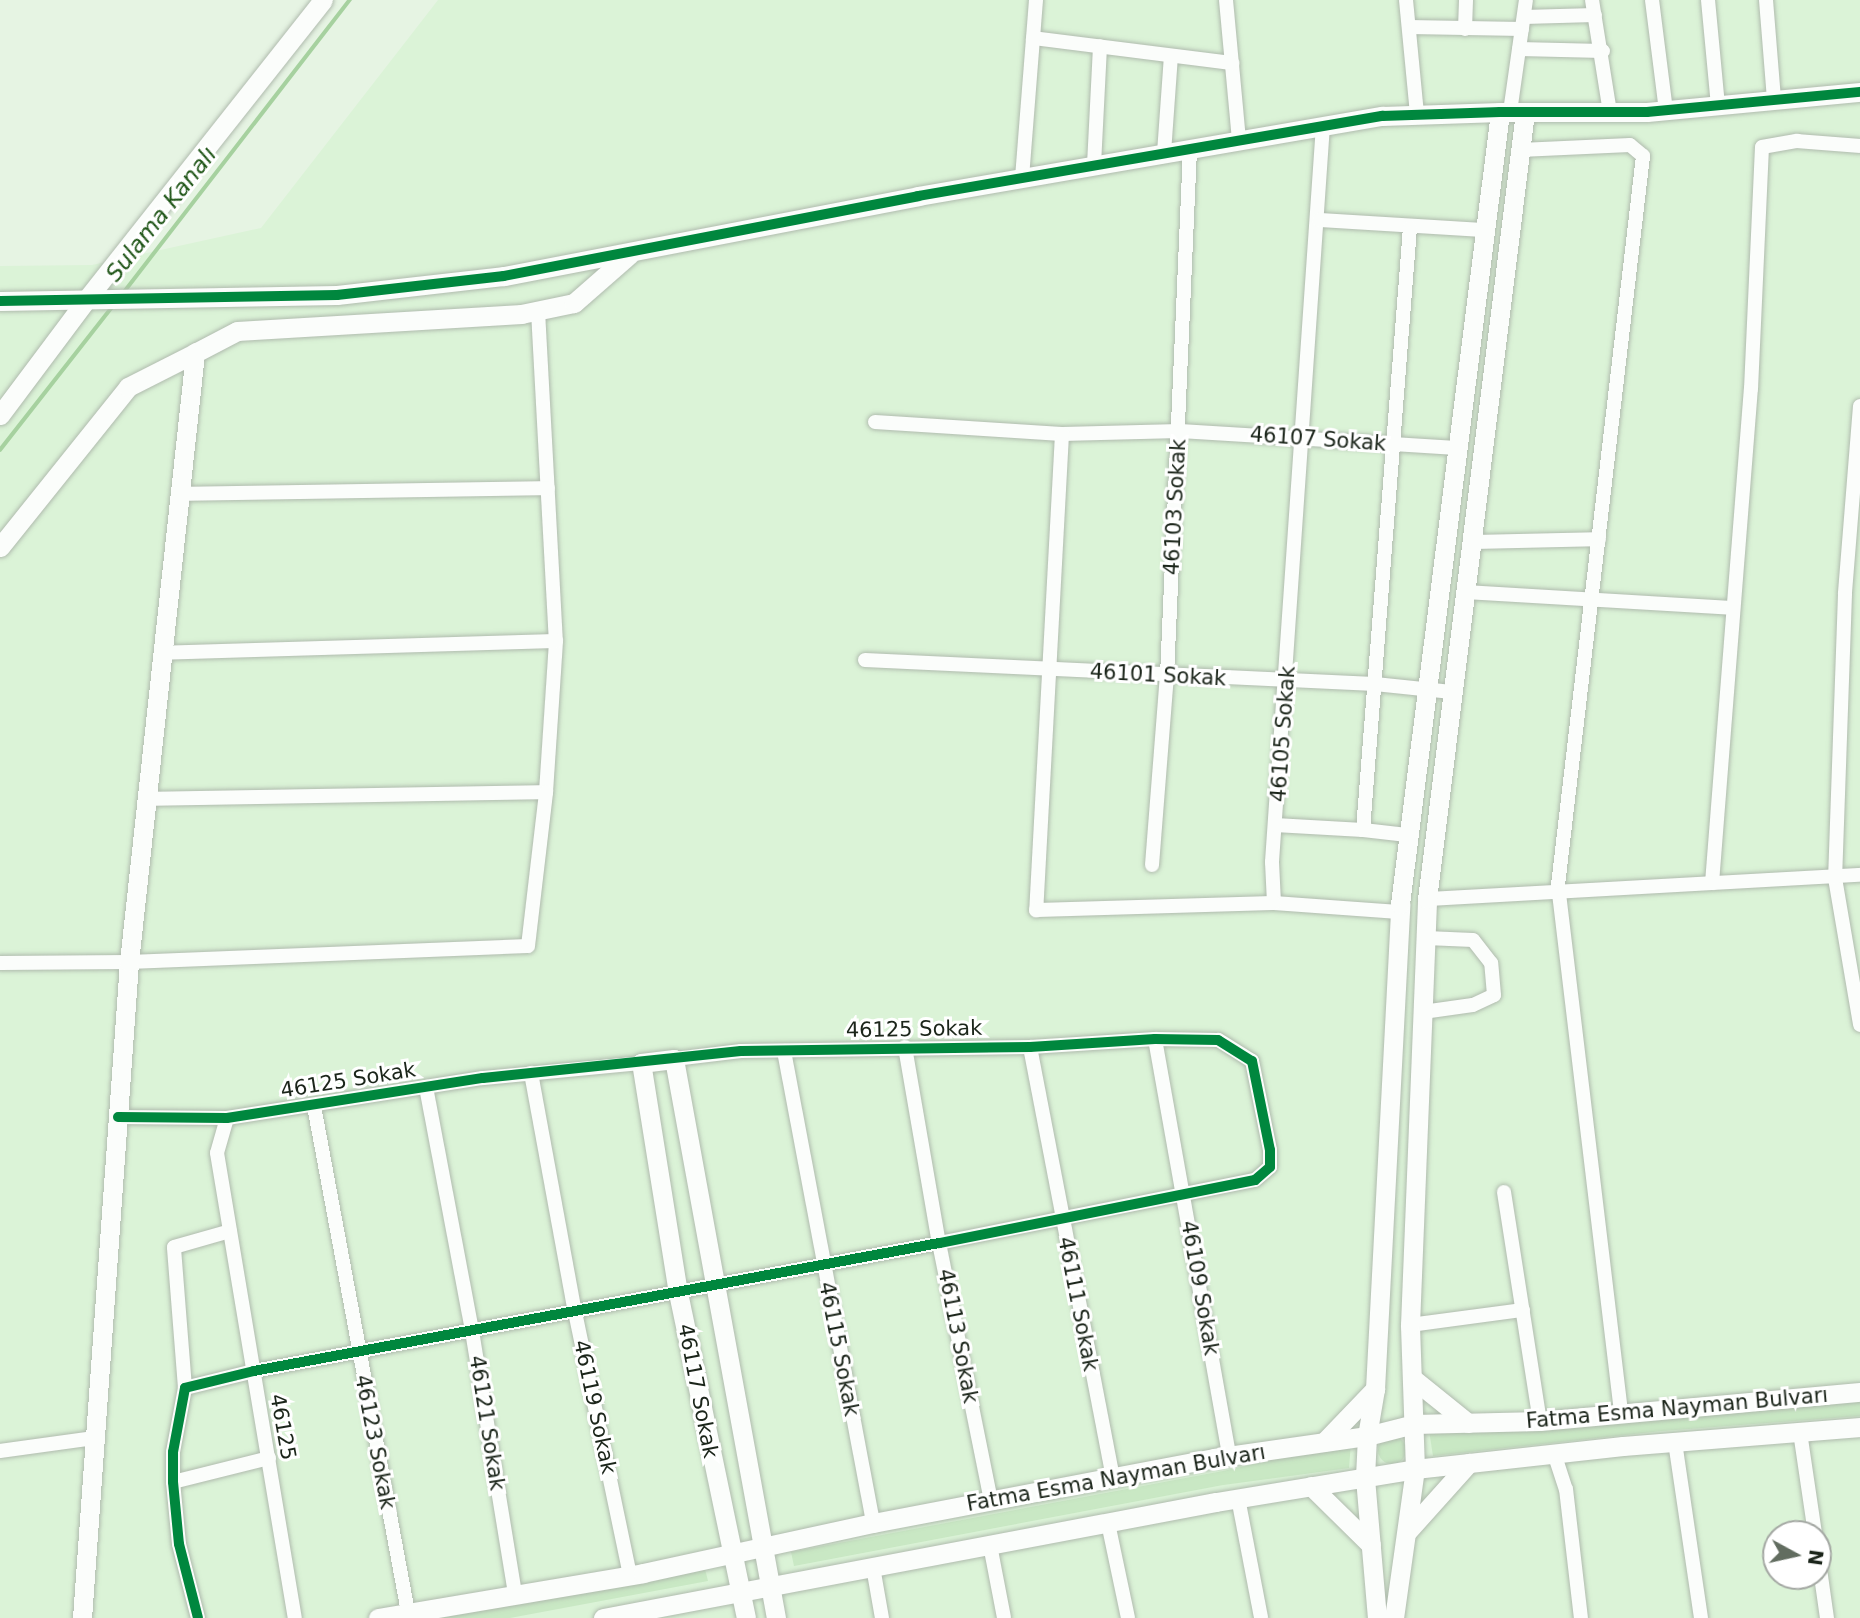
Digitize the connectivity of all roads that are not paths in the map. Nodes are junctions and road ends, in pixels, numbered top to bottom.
1 (323, 0) edge
2 (1036, 0) edge
3 (1226, 0) edge
4 (1406, 0) edge
5 (1466, 0) edge
6 (1526, 0) edge
7 (1592, 0) edge
8 (1652, 0) edge
9 (1708, 0) edge
10 (1766, 0) edge
11 (1595, 15) junction
12 (1523, 23) junction
13 (1409, 27) junction
14 (1465, 29) junction
15 (1033, 38) junction
16 (1100, 46) junction
17 (1519, 49) junction
18 (1603, 51) junction
19 (1171, 56) junction
20 (1232, 63) junction
21 (1860, 92) edge
22 (1774, 100) junction
23 (1718, 105) junction
24 (1666, 111) junction
25 (1511, 112) junction
26 (1610, 112) junction
27 (1417, 114) junction
28 (1323, 125) junction
29 (1240, 139) junction
30 (1860, 146) edge
31 (1190, 149) junction
32 (1520, 150) junction
33 (1164, 153) junction
34 (1094, 165) junction
35 (1022, 178) junction
36 (1319, 220) junction
37 (1410, 228) junction
38 (1484, 230) junction
39 (630, 253) junction
40 (86, 300) junction
41 (0, 301) edge
42 (538, 311) junction
43 (195, 353) junction
44 (1860, 406) edge
45 (0, 415) edge
46 (875, 422) dead end
47 (1180, 431) junction
48 (1062, 434) junction
49 (1302, 439) junction
50 (1391, 444) junction
51 (1456, 448) junction
52 (548, 488) junction
53 (180, 494) junction
54 (1599, 539) junction
55 (1471, 542) junction
56 (0, 547) edge
57 (1464, 592) junction
58 (1590, 601) junction
59 (1734, 608) junction
60 (556, 641) junction
61 (162, 653) junction
62 (865, 660) dead end
63 (1051, 670) junction
64 (1167, 677) junction
65 (1287, 681) junction
66 (1375, 684) junction
67 (1425, 687) junction
68 (1451, 692) junction
69 (546, 792) junction
70 (146, 799) junction
71 (1275, 825) junction
72 (1363, 830) junction
73 (1407, 835) junction
74 (1152, 865) dead end
75 (1860, 875) edge
76 (1835, 878) junction
77 (1712, 883) junction
78 (1559, 891) junction
79 (1427, 899) junction
80 (1274, 903) junction
81 (1399, 912) junction
82 (1426, 938) junction
83 (129, 962) junction
84 (0, 963) edge
85 (1858, 1002) edge
86 (1423, 1012) junction
87 (1860, 1026) edge
88 (1155, 1039) junction
89 (905, 1047) junction
90 (1030, 1047) junction
91 (784, 1051) junction
92 (674, 1059) junction
93 (641, 1063) junction
94 (531, 1073) junction
95 (426, 1087) junction
96 (314, 1106) junction
97 (118, 1117) junction
98 (227, 1118) junction
99 (1504, 1192) dead end
100 (1183, 1195) junction
101 (1061, 1219) junction
102 (230, 1231) junction
103 (939, 1243) junction
104 (822, 1266) junction
105 (716, 1286) junction
106 (678, 1293) junction
107 (1523, 1310) junction
108 (575, 1312) junction
109 (1410, 1325) junction
110 (472, 1331) junction
111 (358, 1354) junction
112 (254, 1371) junction
113 (1412, 1378) junction
114 (185, 1388) junction
115 (1375, 1389) junction
116 (1860, 1392) edge
117 (1621, 1412) junction
118 (1540, 1421) junction
119 (1468, 1423) junction
120 (1414, 1424) junction
121 (1860, 1427) edge
122 (1800, 1433) junction
123 (1367, 1436) junction
124 (94, 1438) junction
125 (1324, 1442) junction
126 (1675, 1442) junction
127 (0, 1451) edge
128 (1554, 1453) junction
129 (1230, 1456) junction
130 (269, 1458) junction
131 (1469, 1463) junction
132 (1415, 1469) junction
133 (1112, 1477) junction
134 (1365, 1477) junction
135 (173, 1482) junction
136 (1311, 1486) junction
137 (1238, 1498) junction
138 (991, 1500) junction
139 (1813, 1520) edge
140 (1108, 1522) junction
141 (873, 1523) junction
142 (1407, 1532) junction
143 (764, 1545) junction
144 (990, 1545) junction
145 (1371, 1545) junction
146 (730, 1552) junction
147 (873, 1567) junction
148 (630, 1575) junction
149 (771, 1587) junction
150 (1823, 1590) edge
151 (741, 1593) junction
152 (515, 1594) junction
153 (408, 1612) junction
154 (632, 1615) edge
155 (82, 1618) edge
156 (198, 1618) edge
157 (295, 1618) edge
158 (378, 1618) edge
159 (603, 1618) edge
160 (746, 1618) edge
161 (776, 1618) edge
162 (882, 1618) edge
163 (1004, 1618) edge
164 (1128, 1618) edge
165 (1262, 1618) edge
166 (1377, 1618) edge
167 (1394, 1618) edge
168 (1581, 1618) edge
169 (1701, 1618) edge
170 (1827, 1618) edge

1 - 40 street
2 - 15 street
3 - 20 street
4 - 13 street
5 - 14 street
6 - 12 street
7 - 11 street
8 - 24 street
9 - 23 street
10 - 22 street
11 - 12 street
11 - 18 street
12 - 14 street
12 - 17 street
13 - 14 street
13 - 27 street
15 - 16 street
15 - 35 street
16 - 19 street
16 - 34 street
17 - 18 street
17 - 25 street
18 - 26 street
19 - 20 street
19 - 33 street
20 - 29 street
21 - 22 street
22 - 23 street
23 - 24 street
24 - 26 street
25 - 26 street
25 - 27 street
25 - 32 street
25 - 38 street
27 - 28 street
28 - 29 street
28 - 36 street, 46105 Sokak
29 - 31 street
30 - 59 street
31 - 33 street
31 - 47 street, 46103 Sokak
32 - 54 street
32 - 55 street
33 - 34 street
34 - 35 street
35 - 39 street
36 - 37 street
36 - 49 street, 46105 Sokak
37 - 38 street
37 - 50 street
38 - 51 street
39 - 40 street
39 - 42 street
40 - 41 street
40 - 45 street
42 - 43 street
42 - 52 street
43 - 53 street
43 - 56 street
44 - 76 street
46 - 48 street, 46107 Sokak
47 - 48 street, 46107 Sokak
47 - 49 street, 46107 Sokak
47 - 64 street, 46103 Sokak
48 - 63 street
49 - 50 street, 46107 Sokak
49 - 65 street, 46105 Sokak
50 - 51 street, 46107 Sokak
50 - 66 street
51 - 67 street
52 - 53 street
52 - 60 street
53 - 61 street
54 - 55 street
54 - 58 street
55 - 57 street
57 - 58 street
57 - 68 street
58 - 59 street
58 - 78 street
59 - 77 street
60 - 61 street
60 - 69 street
61 - 70 street
62 - 63 street, 46101 Sokak
63 - 64 street, 46101 Sokak
63 - 80 street
64 - 65 street, 46101 Sokak
64 - 74 street, 46103 Sokak
65 - 66 street, 46101 Sokak
65 - 71 street, 46105 Sokak
66 - 67 street, 46101 Sokak
66 - 72 street
67 - 68 street, 46101 Sokak
67 - 73 street
68 - 79 street
69 - 70 street
69 - 83 street
70 - 83 street
71 - 72 street
71 - 80 street, 46105 Sokak
72 - 73 street
73 - 81 street
75 - 76 street
76 - 77 street
76 - 85 street
77 - 78 street
78 - 79 street
78 - 117 street
79 - 82 street
80 - 81 street
81 - 115 street
82 - 86 street
82 - 86 street
83 - 84 street
83 - 97 street
85 - 87 street
86 - 109 street
88 - 90 street, 46125 Sokak
88 - 100 street, 46109 Sokak
88 - 100 street, 46125 Sokak
89 - 90 street, 46125 Sokak
89 - 91 street, 46125 Sokak
89 - 103 street, 46113 Sokak
90 - 101 street, 46111 Sokak
91 - 92 street, 46125 Sokak
91 - 104 street, 46115 Sokak
92 - 93 street
92 - 105 street, 46117 Sokak
93 - 94 street, 46125 Sokak
93 - 106 street, 46117 Sokak
94 - 95 street, 46125 Sokak
94 - 108 street, 46119 Sokak
95 - 96 street, 46125 Sokak
95 - 110 street, 46121 Sokak
96 - 98 street, 46125 Sokak
96 - 111 street, 46123 Sokak
97 - 98 street, 46125 Sokak
97 - 124 street
98 - 102 street, 46125
99 - 107 street
100 - 101 street, 46125 Sokak
100 - 129 street, 46109 Sokak
101 - 103 street, 46125 Sokak
101 - 133 street, 46111 Sokak
102 - 112 street, 46125
102 - 114 street
103 - 104 street, 46125 Sokak
103 - 138 street, 46113 Sokak
104 - 105 street, 46125 Sokak
104 - 141 street, 46115 Sokak
105 - 106 street, 46125 Sokak
105 - 143 street, 46117 Sokak
106 - 108 street, 46125 Sokak
106 - 146 street, 46117 Sokak
107 - 109 street
107 - 118 street
108 - 110 street, 46125 Sokak
108 - 148 street, 46119 Sokak
109 - 113 street
110 - 111 street, 46125 Sokak
110 - 152 street, 46121 Sokak
111 - 112 street, 46125 Sokak
111 - 153 street, 46123 Sokak
112 - 114 street, 46125 Sokak
112 - 130 street, 46125
113 - 119 street
113 - 120 street
114 - 135 street
115 - 123 street
115 - 125 street
116 - 117 street, Fatma Esma Nayman Bulvarı
117 - 118 street, Fatma Esma Nayman Bulvarı
118 - 119 street, Fatma Esma Nayman Bulvarı
119 - 120 street, Fatma Esma Nayman Bulvarı
120 - 123 street, Fatma Esma Nayman Bulvarı
120 - 132 street
121 - 122 street, Fatma Esma Nayman Bulvarı
122 - 126 street, Fatma Esma Nayman Bulvarı
122 - 139 street
123 - 125 street, Fatma Esma Nayman Bulvarı
123 - 134 street
124 - 127 street
124 - 155 street
125 - 129 street, Fatma Esma Nayman Bulvarı
126 - 128 street, Fatma Esma Nayman Bulvarı
126 - 169 street
128 - 131 street, Fatma Esma Nayman Bulvarı
128 - 168 street
129 - 133 street, Fatma Esma Nayman Bulvarı
130 - 135 street
130 - 157 street, 46125
131 - 132 street, Fatma Esma Nayman Bulvarı
131 - 142 street
132 - 134 street, Fatma Esma Nayman Bulvarı
132 - 142 street
133 - 138 street, Fatma Esma Nayman Bulvarı
134 - 136 street, Fatma Esma Nayman Bulvarı
134 - 145 street
135 - 156 street
136 - 137 street, Fatma Esma Nayman Bulvarı
136 - 145 street
137 - 140 street, Fatma Esma Nayman Bulvarı
137 - 165 street
138 - 141 street, Fatma Esma Nayman Bulvarı
140 - 144 street, Fatma Esma Nayman Bulvarı
140 - 164 street
141 - 143 street, Fatma Esma Nayman Bulvarı
142 - 167 street
143 - 146 street, Fatma Esma Nayman Bulvarı
143 - 149 street, 46117 Sokak
144 - 147 street, Fatma Esma Nayman Bulvarı
144 - 163 street
145 - 166 street
146 - 148 street, Fatma Esma Nayman Bulvarı
146 - 151 street, 46117 Sokak
147 - 149 street, Fatma Esma Nayman Bulvarı
147 - 162 street
148 - 152 street, Fatma Esma Nayman Bulvarı
149 - 151 street, Fatma Esma Nayman Bulvarı
149 - 161 street, 46117 Sokak
150 - 170 street
151 - 154 street, Fatma Esma Nayman Bulvarı
151 - 160 street, 46117 Sokak
152 - 153 street, Fatma Esma Nayman Bulvarı
153 - 158 street, Fatma Esma Nayman Bulvarı
154 - 159 street, Fatma Esma Nayman Bulvarı

